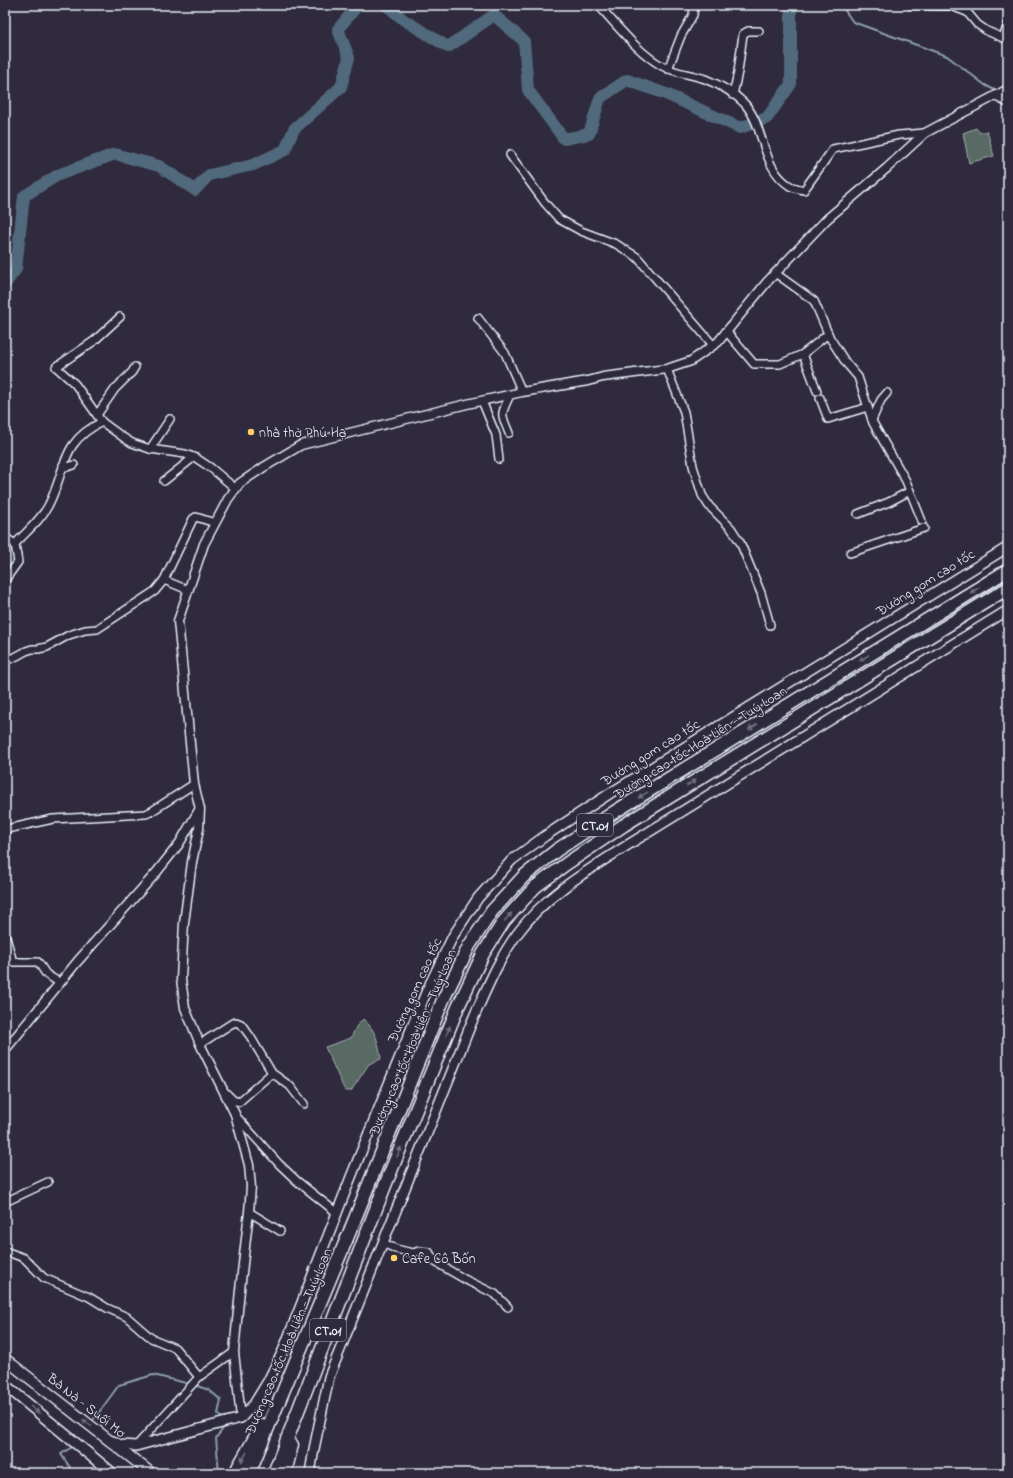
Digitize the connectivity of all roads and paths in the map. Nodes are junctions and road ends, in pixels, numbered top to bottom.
1 (598, 5) edge
2 (911, 5) edge
3 (694, 7) dead end
4 (1008, 25) edge
5 (759, 31) dead end
6 (668, 68) junction
7 (1000, 93) edge
8 (733, 94) junction
9 (1008, 103) edge
10 (925, 133) junction
11 (510, 154) dead end
12 (776, 273) junction
13 (120, 317) dead end
14 (478, 318) dead end
15 (726, 331) junction
16 (828, 334) junction
17 (713, 345) junction
18 (803, 354) junction
19 (135, 366) dead end
20 (667, 369) junction
21 (818, 391) dead end
22 (522, 392) junction
23 (887, 393) dead end
24 (510, 395) junction
25 (820, 398) dead end
26 (482, 401) junction
27 (868, 407) junction
28 (97, 415) junction
29 (170, 419) dead end
30 (872, 420) junction
31 (102, 422) junction
32 (509, 433) dead end
33 (150, 449) junction
34 (194, 457) junction
35 (499, 459) dead end
36 (63, 465) junction
37 (74, 465) dead end
38 (164, 481) dead end
39 (236, 489) junction
40 (910, 491) junction
41 (858, 514) dead end
42 (922, 521) dead end
43 (215, 524) junction
44 (924, 528) dead end
45 (5, 537) edge
46 (15, 544) junction
47 (1008, 547) edge
48 (850, 553) dead end
49 (1008, 570) edge
50 (5, 580) edge
51 (164, 580) junction
52 (1008, 588) edge
53 (188, 590) junction
54 (1008, 610) edge
55 (770, 625) dead end
56 (5, 657) edge
57 (194, 784) junction
58 (200, 809) junction
59 (7, 828) dead end
60 (180, 844) junction
61 (196, 849) junction
62 (5, 934) edge
63 (60, 983) junction
64 (200, 1044) junction
65 (5, 1050) edge
66 (272, 1073) junction
67 (223, 1090) junction
68 (304, 1104) dead end
69 (235, 1114) junction
70 (48, 1182) dead end
71 (384, 1188) junction
72 (5, 1202) edge
73 (249, 1212) junction
74 (337, 1213) junction
75 (350, 1231) junction
76 (280, 1232) dead end
77 (383, 1243) junction
78 (5, 1251) edge
79 (508, 1307) dead end
80 (234, 1352) junction
81 (5, 1359) edge
82 (199, 1377) junction
83 (5, 1385) edge
84 (241, 1418) junction
85 (105, 1437) junction
86 (136, 1446) junction
87 (89, 1454) junction
88 (104, 1473) edge
89 (112, 1473) edge
90 (151, 1473) edge
91 (235, 1473) edge
92 (249, 1473) edge
93 (274, 1473) edge
94 (285, 1473) edge
95 (310, 1473) edge

1 - 6 street
2 - 4 street
3 - 6 street
5 - 8 street
6 - 8 street
7 - 9 street
7 - 10 street
8 - 10 street
10 - 12 street
11 - 17 street
12 - 15 street
12 - 16 street
13 - 28 street
14 - 22 street
15 - 17 street
15 - 18 street
16 - 18 street
16 - 27 street
17 - 20 street
18 - 21 street
19 - 28 street
20 - 22 street
20 - 55 street
22 - 24 street
23 - 30 street
24 - 26 street
24 - 32 street
25 - 27 street
26 - 35 street
26 - 39 street
27 - 30 street
28 - 31 street
29 - 33 street
30 - 40 street
31 - 33 street
31 - 36 street
33 - 34 street
34 - 38 street
34 - 39 street
36 - 37 street
36 - 46 street
39 - 43 street
40 - 41 street
40 - 42 street
43 - 51 street
43 - 53 street
44 - 48 street
45 - 46 street
46 - 50 street
47 - 74 main road, Đường gom cao tốc
49 -> 75 highway, Đường cao tốc Hoà Liên - Tuý Loan / CT.01
51 - 53 street
51 - 56 street
71 -> 52 highway, Đường cao tốc Hoà Liên - Tuý Loan / CT.01
53 - 57 street
54 - 77 main road
57 - 58 street
57 - 59 street
58 - 60 street
58 - 61 street
60 - 61 street
60 - 63 street
61 - 64 street
62 - 63 street
63 - 65 street
64 - 66 street
64 - 67 street
66 - 67 street
66 - 68 street
67 - 69 street
69 - 73 street
69 - 74 street
70 - 72 street
71 - 93 highway, Đường cao tốc Hoà Liên - Tuý Loan / CT.01
71 - 94 highway
73 - 76 street
73 - 80 street
74 - 84 main road, Đường gom cao tốc
75 -> 91 highway
75 - 92 highway, Đường cao tốc Hoà Liên - Tuý Loan / CT.01
77 - 79 street
77 - 95 main road
78 - 82 street
80 - 82 street
80 - 84 street
85 -> 81 main road, Bà Nà - Suối Mơ
82 - 86 street
83 -> 87 main road
84 - 86 main road
85 - 86 main road
85 - 90 main road, Bà Nà - Suối Mơ
87 - 88 main road
87 - 89 main road

